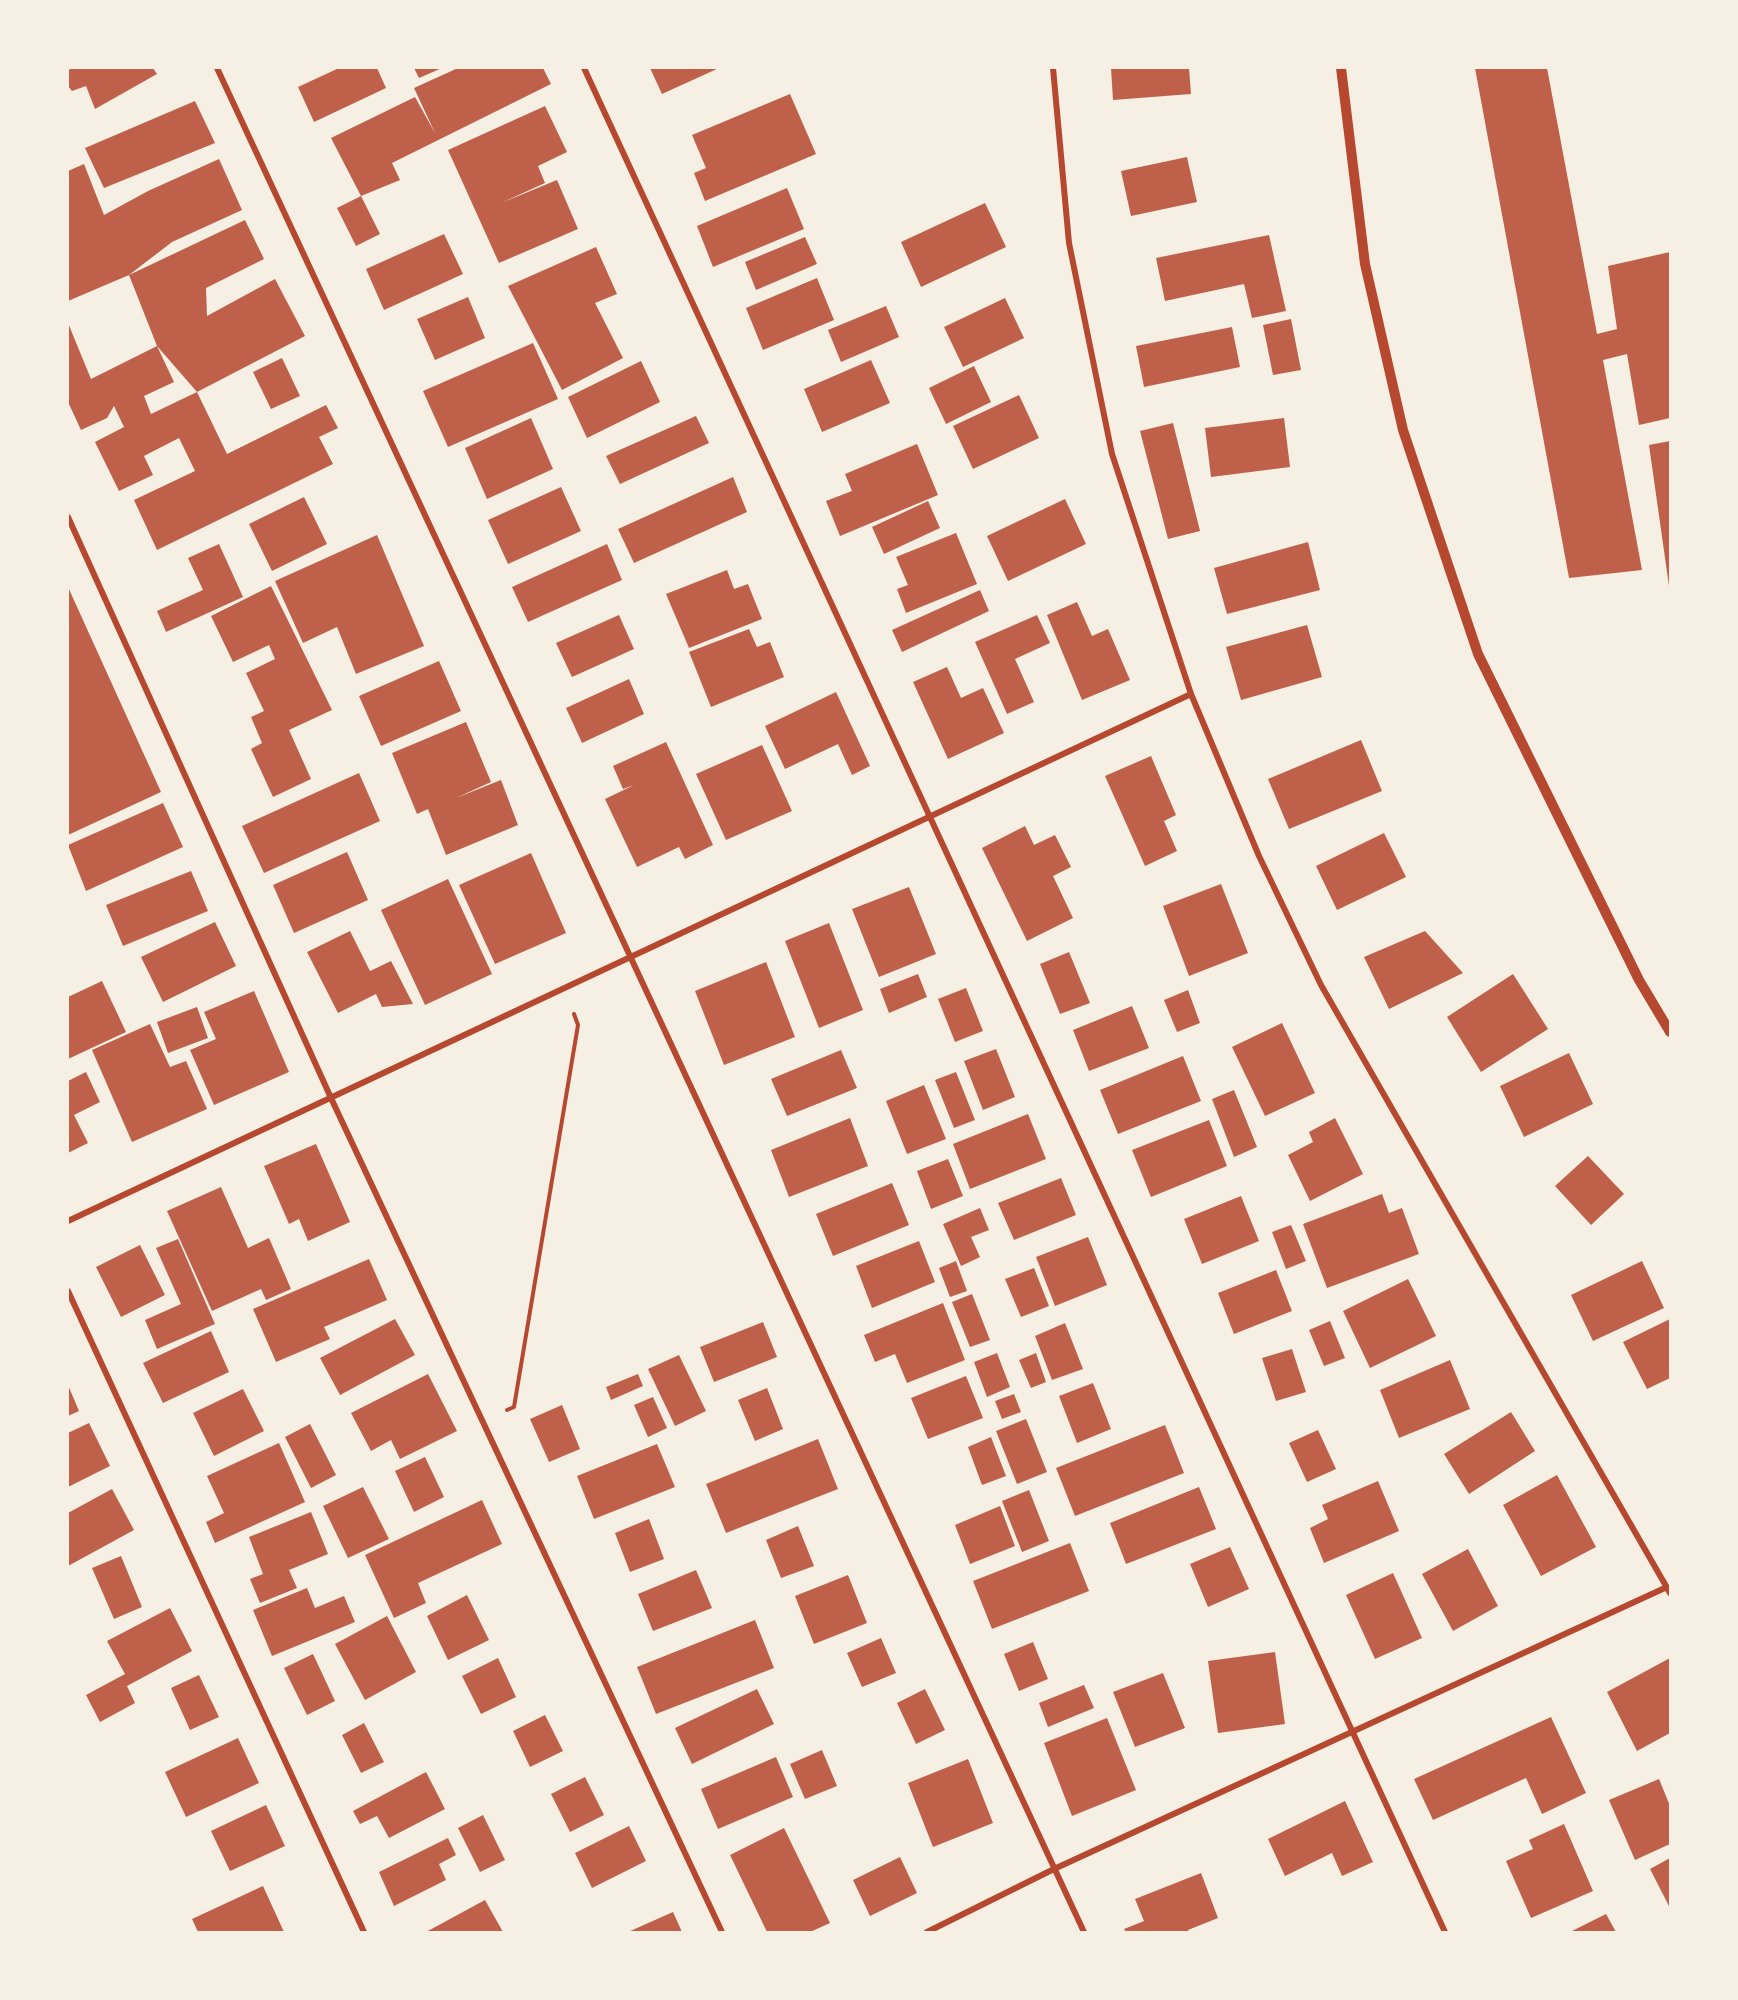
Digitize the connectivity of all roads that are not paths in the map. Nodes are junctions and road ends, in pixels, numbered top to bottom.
1 (217, 68) edge
2 (584, 68) edge
3 (1053, 68) edge
4 (1341, 68) edge
5 (68, 517) edge
6 (1191, 694) junction
7 (930, 817) junction
8 (631, 957) junction
9 (1671, 1032) edge
10 (331, 1098) junction
11 (68, 1221) edge
12 (68, 1291) edge
13 (1669, 1590) edge
14 (1351, 1732) junction
15 (1054, 1869) junction
16 (364, 1932) edge
17 (722, 1932) edge
18 (927, 1932) edge
19 (1084, 1932) edge
20 (1445, 1932) edge

1 - 8 street
2 - 7 street
3 - 6 street
4 - 9 street
5 - 10 street
6 - 7 street
6 - 13 street
7 - 8 street
7 - 14 street
8 - 10 street
8 - 15 street
10 - 11 street
10 - 17 street
12 - 16 street
13 - 14 street
14 - 15 street
14 - 20 street
15 - 18 street
15 - 19 street

